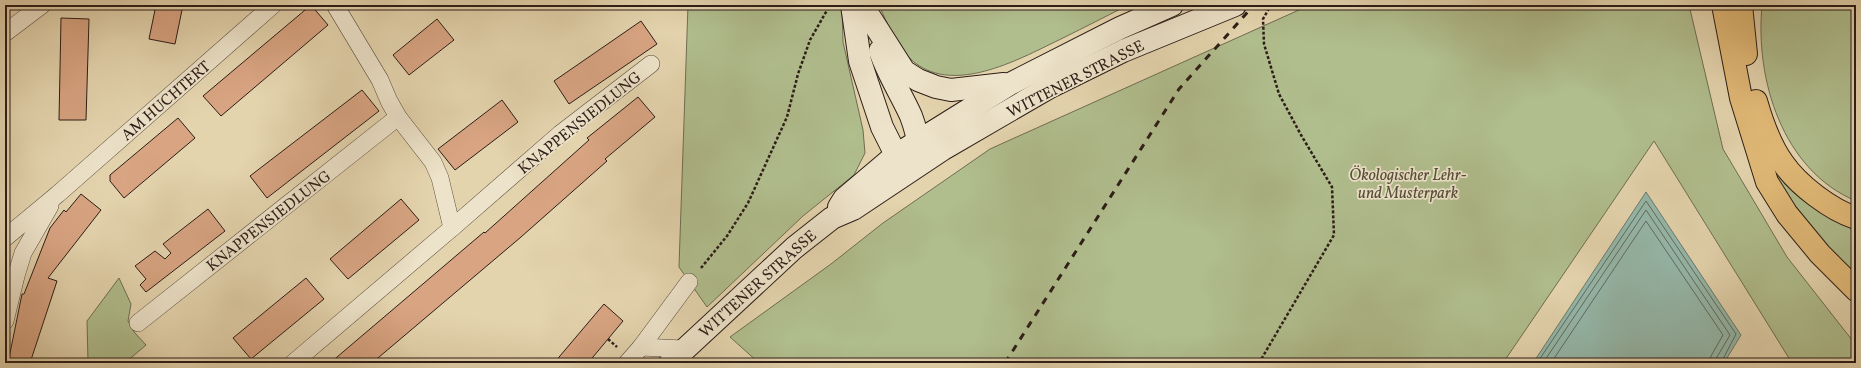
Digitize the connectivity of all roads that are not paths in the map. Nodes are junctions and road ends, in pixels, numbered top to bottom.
1 (42, 5) edge
2 (273, 5) edge
3 (335, 5) edge
4 (1172, 5) edge
5 (1235, 5) edge
6 (1724, 5) edge
7 (1741, 5) edge
8 (862, 9) edge
9 (5, 32) edge
10 (651, 64) dead end
11 (1010, 84) junction
12 (398, 116) junction
13 (919, 142) junction
14 (896, 155) junction
15 (922, 163) junction
16 (58, 194) junction
17 (832, 218) junction
18 (1856, 218) edge
19 (452, 228) junction
20 (5, 238) edge
21 (689, 282) road end
22 (1856, 290) edge
23 (5, 321) edge
24 (138, 323) dead end
25 (641, 347) junction
26 (676, 356) edge
27 (293, 363) edge
28 (627, 363) edge

1 - 9 street
2 - 16 street, AM HUCHTERT
3 - 12 street
4 - 11 main road, WITTENER STRASSE
5 - 15 main road, WITTENER STRASSE
6 - 22 highway
7 - 18 highway
8 - 11 main road
8 - 13 main road
8 - 14 main road
10 - 19 street, KNAPPENSIEDLUNG
11 - 13 main road, WITTENER STRASSE
12 - 19 street
12 - 24 street, KNAPPENSIEDLUNG
13 - 14 main road, WITTENER STRASSE
13 - 15 main road
14 - 15 main road
14 - 17 main road, WITTENER STRASSE
15 - 17 main road, WITTENER STRASSE
16 - 20 street, AM HUCHTERT
16 - 23 street, AM HUCHTERT
17 - 26 main road, WITTENER STRASSE
19 - 27 street, KNAPPENSIEDLUNG
21 - 25 street
25 - 26 street, WITTENER STRASSE
25 - 28 street

